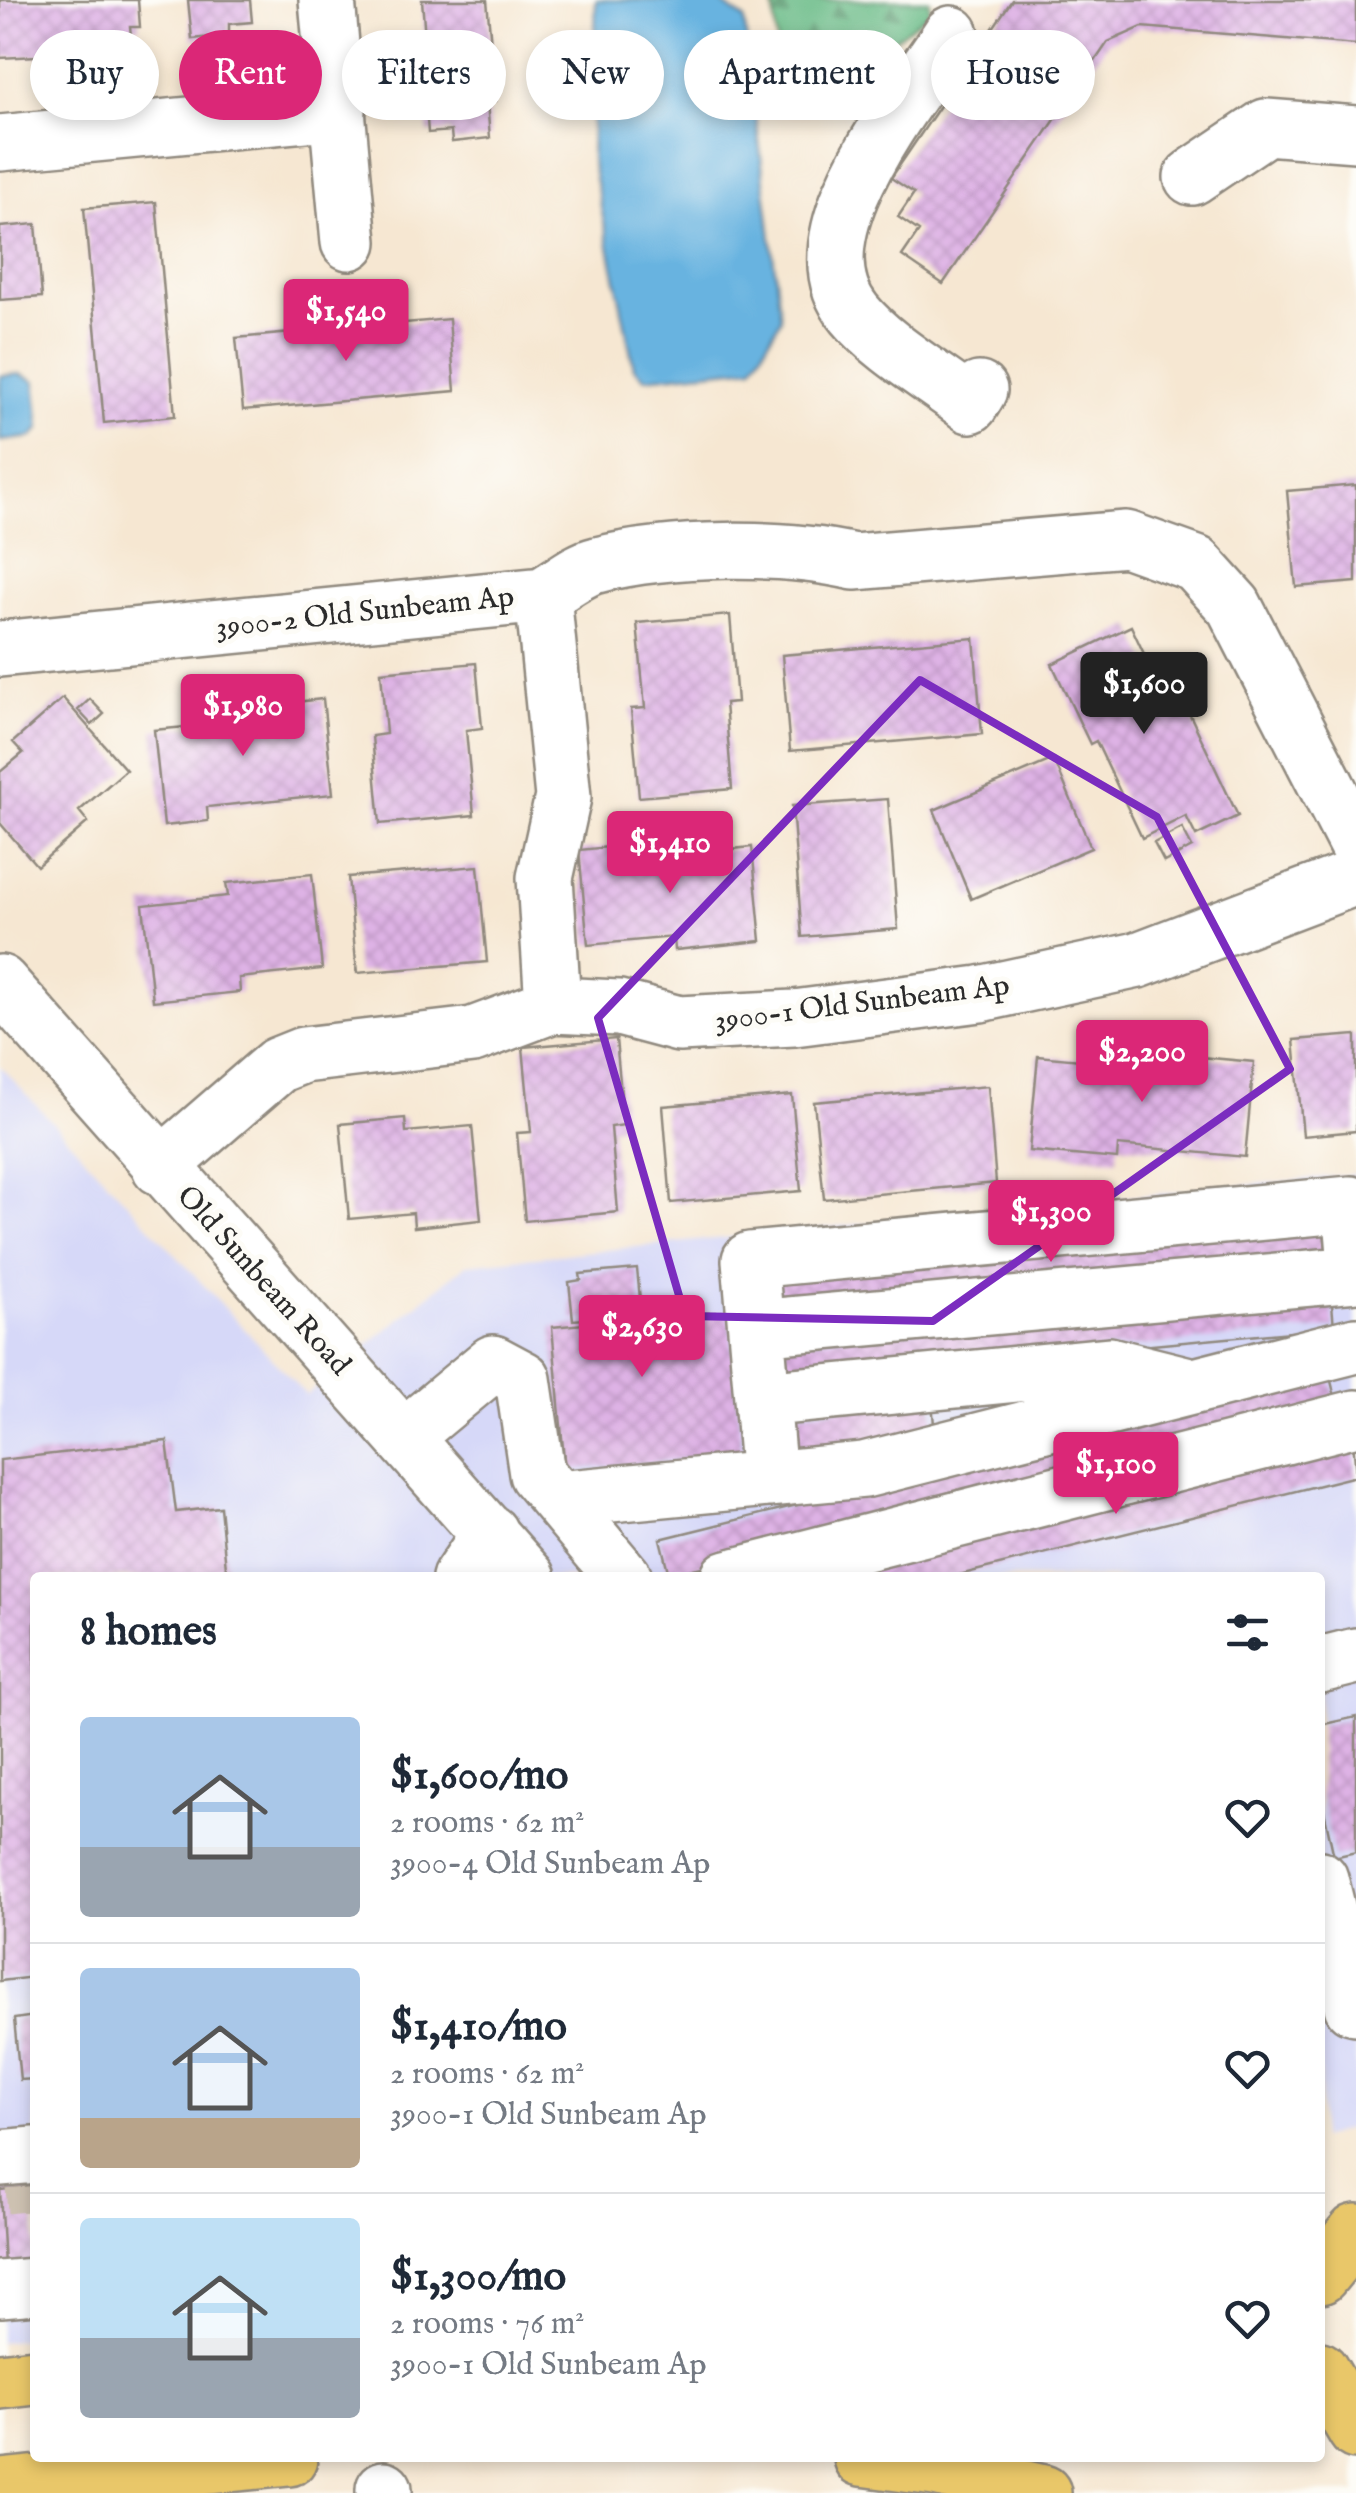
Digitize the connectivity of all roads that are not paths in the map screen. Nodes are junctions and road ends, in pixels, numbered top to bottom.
1 (328, 0) edge
2 (931, 65) edge
3 (338, 111) junction
4 (1356, 134) edge
5 (0, 143) edge
6 (1192, 176) dead end
7 (349, 242) dead end
8 (980, 390) dead end
9 (543, 596) junction
10 (0, 649) edge
11 (1356, 844) edge
12 (1356, 877) edge
13 (0, 983) edge
14 (553, 1005) junction
15 (160, 1167) junction
16 (1356, 1266) edge
17 (1356, 1274) edge
18 (756, 1328) junction
19 (1356, 1345) edge
20 (1194, 1386) junction
21 (762, 1398) junction
22 (1356, 1418) edge
23 (405, 1436) junction
24 (769, 1479) junction
25 (558, 1500) junction
26 (490, 1533) junction
27 (464, 1572) edge
28 (523, 1572) edge
29 (619, 1572) edge
30 (752, 1572) edge
31 (1356, 1656) edge
32 (1325, 1664) edge
33 (1325, 1899) edge
34 (1356, 2007) edge
35 (1356, 2199) edge
36 (1325, 2210) edge
37 (1356, 2232) edge
38 (1325, 2270) edge
39 (30, 2286) edge
40 (0, 2289) edge
41 (30, 2377) edge
42 (1325, 2379) edge
43 (0, 2381) edge
44 (1356, 2432) edge
45 (1325, 2443) edge
46 (1356, 2452) edge
47 (248, 2462) edge
48 (889, 2462) edge
49 (1040, 2484) edge
50 (0, 2486) edge

1 - 3 street
2 - 8 street
3 - 5 street
3 - 7 street
4 - 6 street
9 - 10 street, 3900-2 Old Sunbeam Ap
9 - 11 street, 3900-2 Old Sunbeam Ap
9 - 14 street
12 - 14 street, 3900-1 Old Sunbeam Ap
13 - 15 street, Old Sunbeam Road
14 - 15 street, 3900-1 Old Sunbeam Ap
15 - 23 street, Old Sunbeam Road
16 - 18 street
17 - 18 street
18 - 21 street
19 - 20 street
20 - 21 street
20 - 24 street
21 - 24 street
22 - 30 street
23 - 25 street
23 - 26 street, Old Sunbeam Road
24 - 25 street
25 - 29 street
26 - 27 street
26 - 28 street, Old Sunbeam Road
31 - 32 street
33 - 34 street
35 - 36 main road
37 - 38 main road
39 - 40 street
41 - 43 main road
42 - 44 main road
45 - 46 main road
47 - 50 main road
48 - 49 main road

